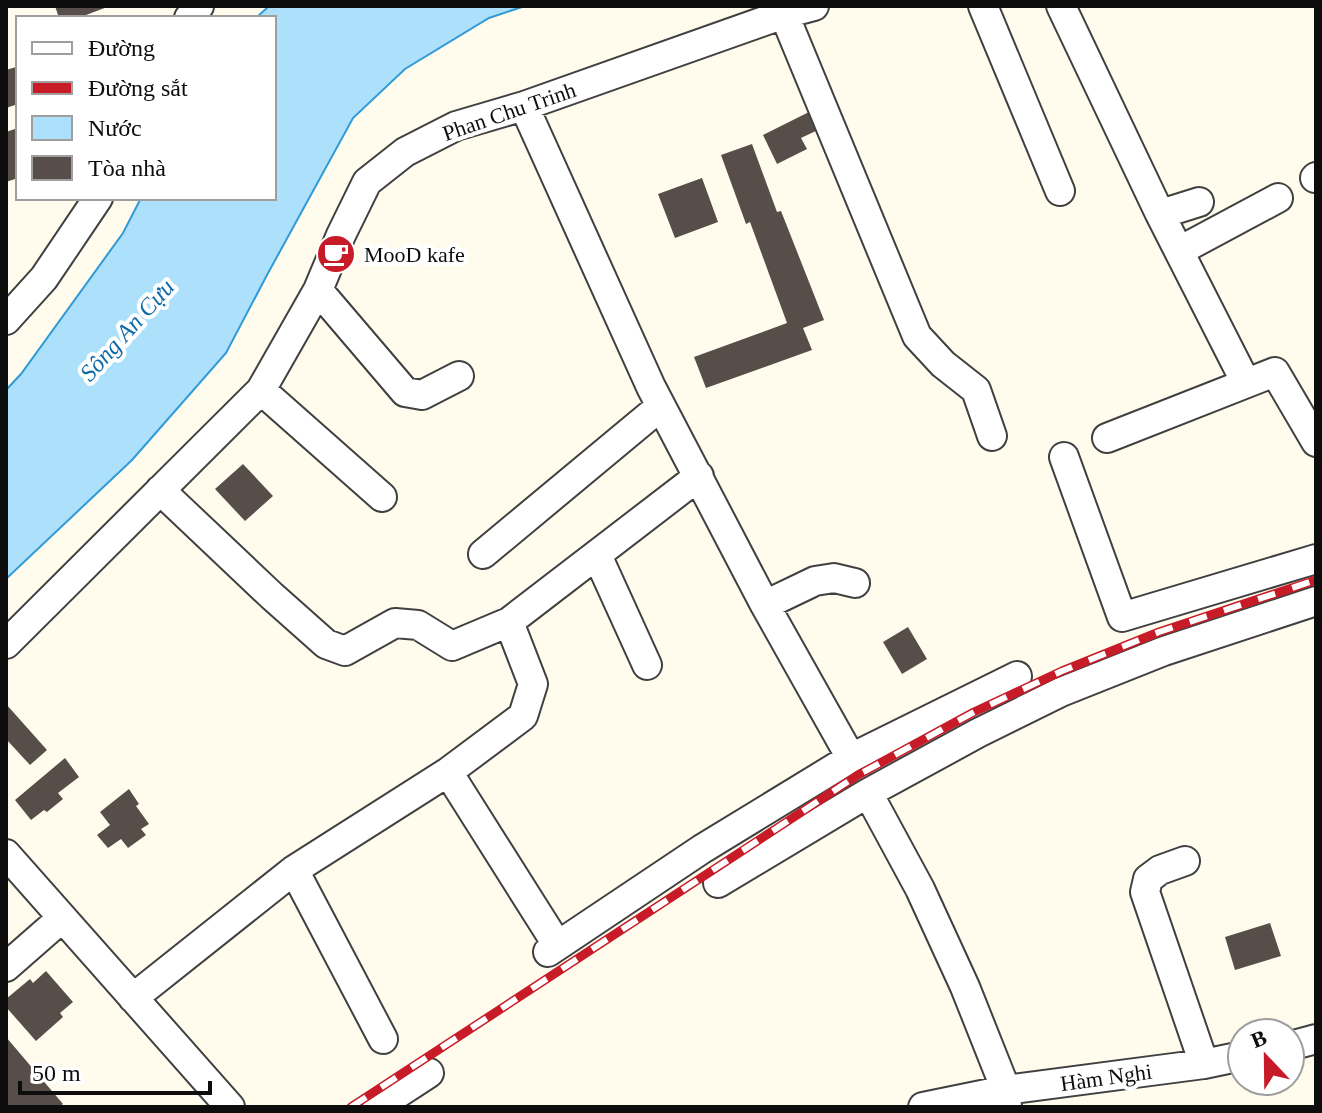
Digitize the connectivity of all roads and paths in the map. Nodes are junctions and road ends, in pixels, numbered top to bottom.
1 (814, 6) edge
2 (983, 6) edge
3 (1061, 6) edge
4 (784, 14) junction
5 (524, 106) junction
6 (1060, 191) dead end
7 (1278, 198) dead end
8 (97, 200) edge
9 (1199, 202) dead end
10 (1159, 212) junction
11 (1179, 251) junction
12 (318, 290) junction
13 (6, 320) edge
14 (459, 376) dead end
15 (1246, 383) junction
16 (261, 390) junction
17 (661, 406) junction
18 (992, 436) dead end
19 (1107, 438) dead end
20 (1316, 442) edge
21 (1064, 457) dead end
22 (699, 476) junction
23 (160, 490) junction
24 (382, 497) dead end
25 (483, 554) dead end
26 (597, 555) junction
27 (1316, 559) edge
28 (855, 583) dead end
29 (1316, 601) edge
30 (765, 605) junction
31 (509, 622) junction
32 (6, 644) edge
33 (647, 665) dead end
34 (1017, 676) dead end
35 (851, 758) junction
36 (448, 772) junction
37 (868, 793) junction
38 (6, 854) edge
39 (1185, 861) dead end
40 (294, 870) junction
41 (718, 883) dead end
42 (62, 918) junction
43 (6, 967) edge
44 (133, 998) junction
45 (383, 1039) dead end
46 (1226, 1059) edge
47 (1204, 1064) junction
48 (429, 1073) dead end
49 (1006, 1099) edge
50 (230, 1107) edge
51 (377, 1107) edge
52 (923, 1107) edge

1 - 4 street, Phan Chu Trinh
2 - 6 street
3 - 10 street
4 - 5 street, Phan Chu Trinh
4 - 18 street
5 - 12 street, Phan Chu Trinh
5 - 17 street
7 - 11 street
8 - 13 street
9 - 10 street
10 - 11 street
11 - 15 street
12 - 14 street
12 - 16 street, Phan Chu Trinh
15 - 19 street
15 - 20 street
16 - 23 street, Phan Chu Trinh
16 - 24 street
17 - 22 street
17 - 25 street
21 - 27 street
22 - 26 street
22 - 30 street
23 - 31 street
23 - 32 street, Phan Chu Trinh
26 - 31 street
26 - 33 street
28 - 30 street
29 - 37 street
30 - 35 street
31 - 36 street
34 - 35 street
35 - 36 street
36 - 40 street
37 - 41 street
37 - 49 street
38 - 42 street
39 - 47 street
40 - 44 street
40 - 45 street
42 - 43 street
42 - 44 street
44 - 50 street
46 - 47 street, Hàm Nghi
47 - 49 street, Hàm Nghi
48 - 51 street
49 - 52 street, Hàm Nghi

